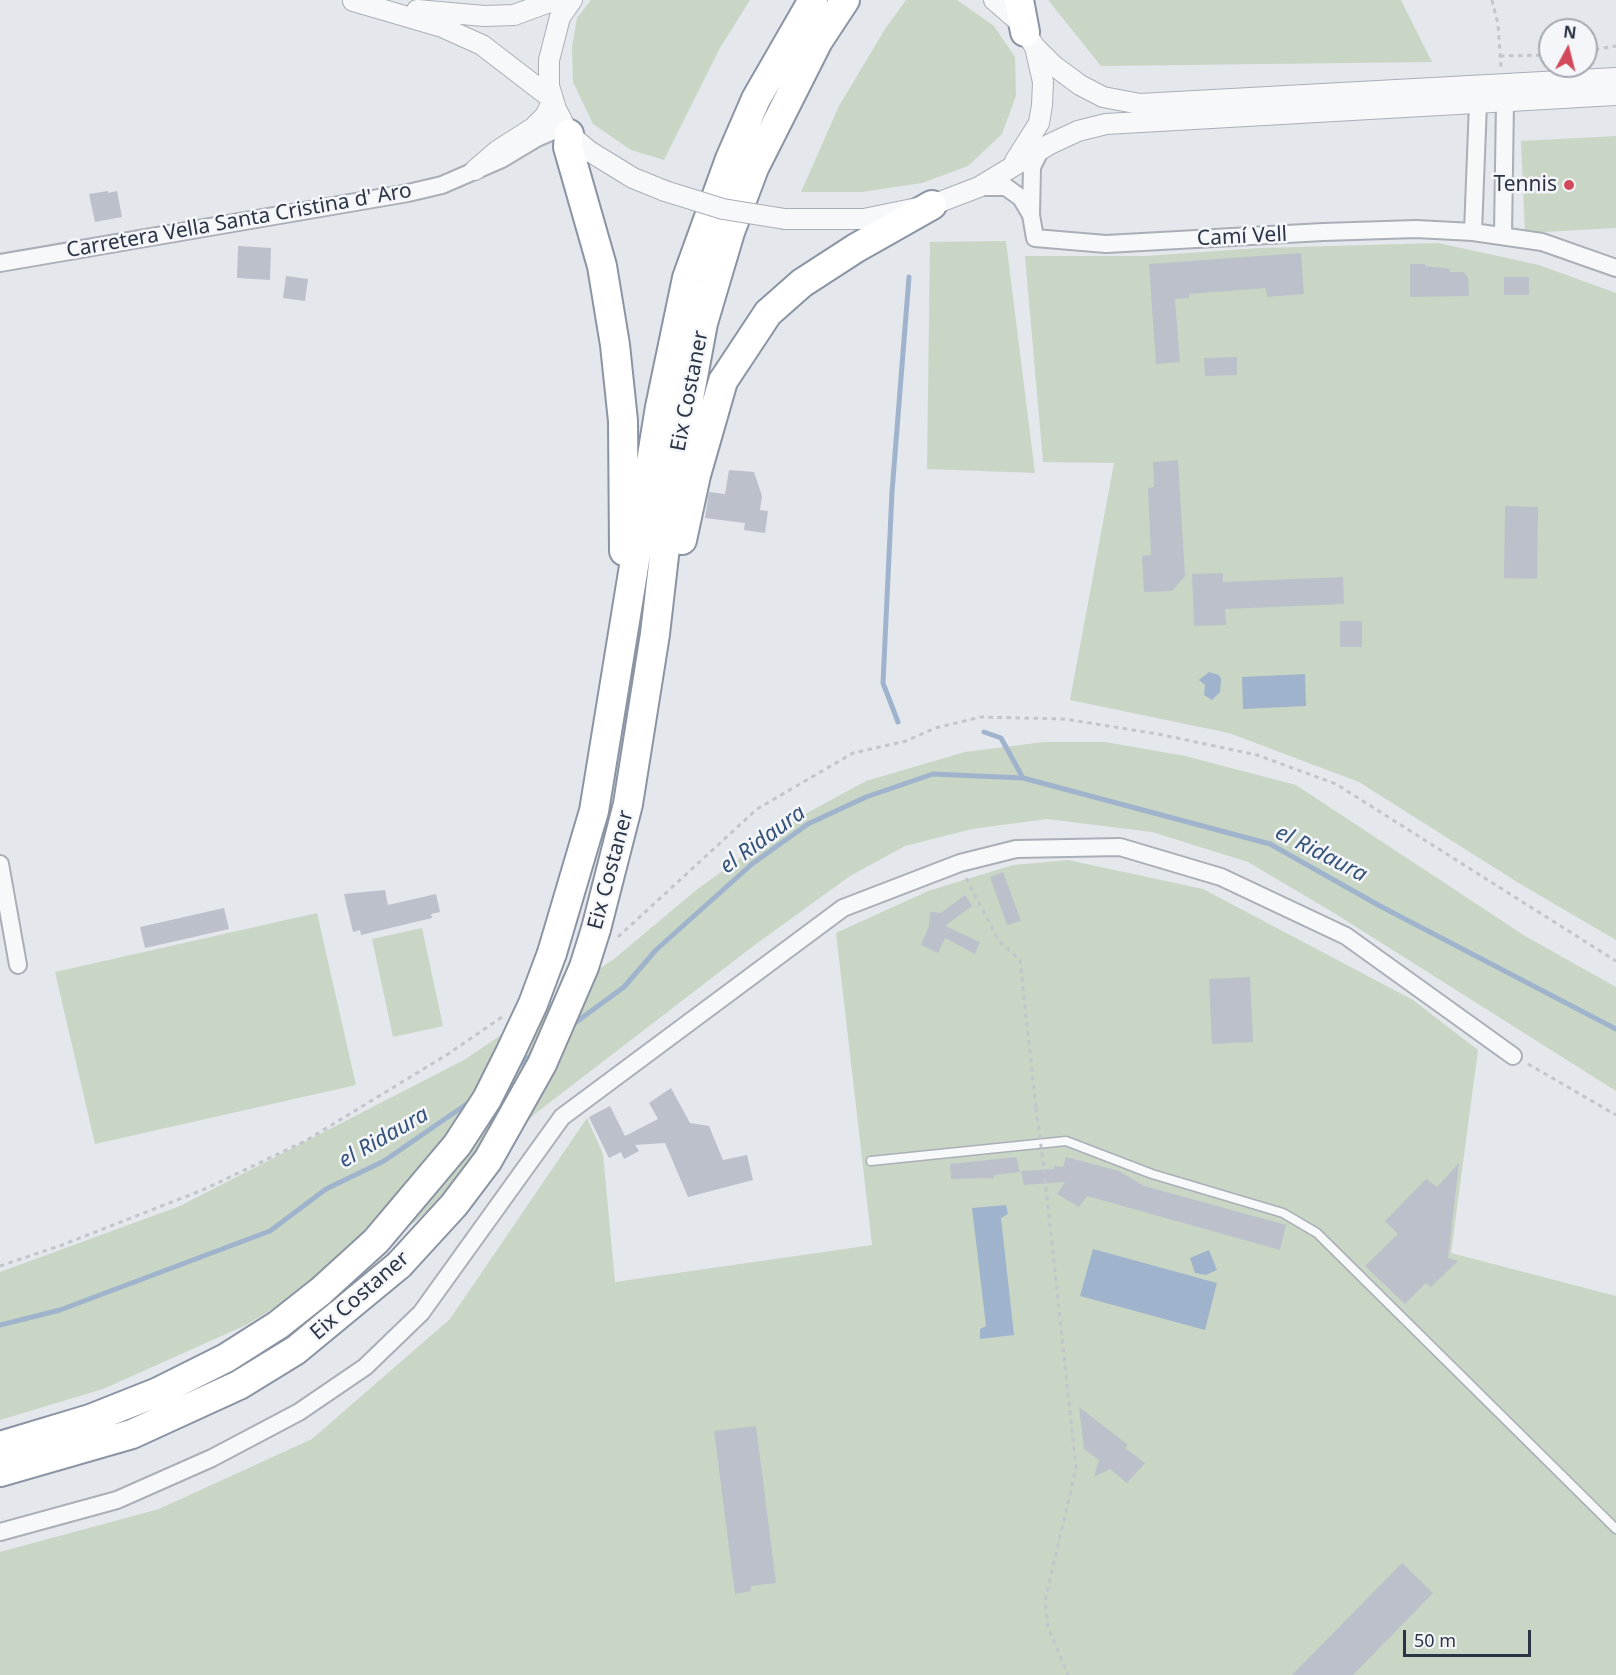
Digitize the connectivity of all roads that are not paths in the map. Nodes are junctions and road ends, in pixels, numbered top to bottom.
1 (555, 0) edge
2 (572, 0) edge
3 (813, 0) edge
4 (845, 0) edge
5 (994, 0) edge
6 (1019, 0) edge
7 (350, 1) edge
8 (1030, 39) junction
9 (1616, 78) edge
10 (1504, 92) junction
11 (1616, 95) edge
12 (552, 99) junction
13 (1478, 103) junction
14 (567, 130) junction
15 (1041, 148) junction
16 (1012, 166) junction
17 (475, 170) junction
18 (979, 187) junction
19 (932, 205) junction
20 (1031, 215) junction
21 (1473, 232) junction
22 (1503, 235) junction
23 (0, 263) edge
24 (1616, 268) edge
25 (627, 598) junction
26 (655, 634) junction
27 (0, 864) edge
28 (18, 965) dead end
29 (1513, 1056) road end
30 (871, 1161) dead end
31 (0, 1446) edge
32 (0, 1472) edge
33 (1616, 1529) edge
34 (0, 1532) edge

1 - 7 street
2 - 12 street
3 - 25 highway, Eix Costaner
4 - 26 highway, Eix Costaner
5 - 8 street
6 - 8 highway
7 - 12 street
8 - 10 street
8 - 16 street
9 - 10 street
10 - 11 street
10 - 13 street
10 - 22 street
12 - 14 street
12 - 17 street
13 - 15 street
13 - 21 street
14 - 17 street, Carretera Vella Santa Cristina d' Aro
14 - 19 street, bridge
14 - 25 highway
15 - 16 street
15 - 20 street, Camí Vell
16 - 18 street
17 - 23 street, Carretera Vella Santa Cristina d' Aro
18 - 19 street
18 - 20 street, Camí Vell
19 - 26 highway
20 - 21 street, Camí Vell
21 - 22 street, Camí Vell
22 - 24 street, Camí Vell
25 - 31 highway, Eix Costaner, bridge
26 - 32 highway, Eix Costaner, bridge
27 - 28 street
29 - 34 street
30 - 33 lane

